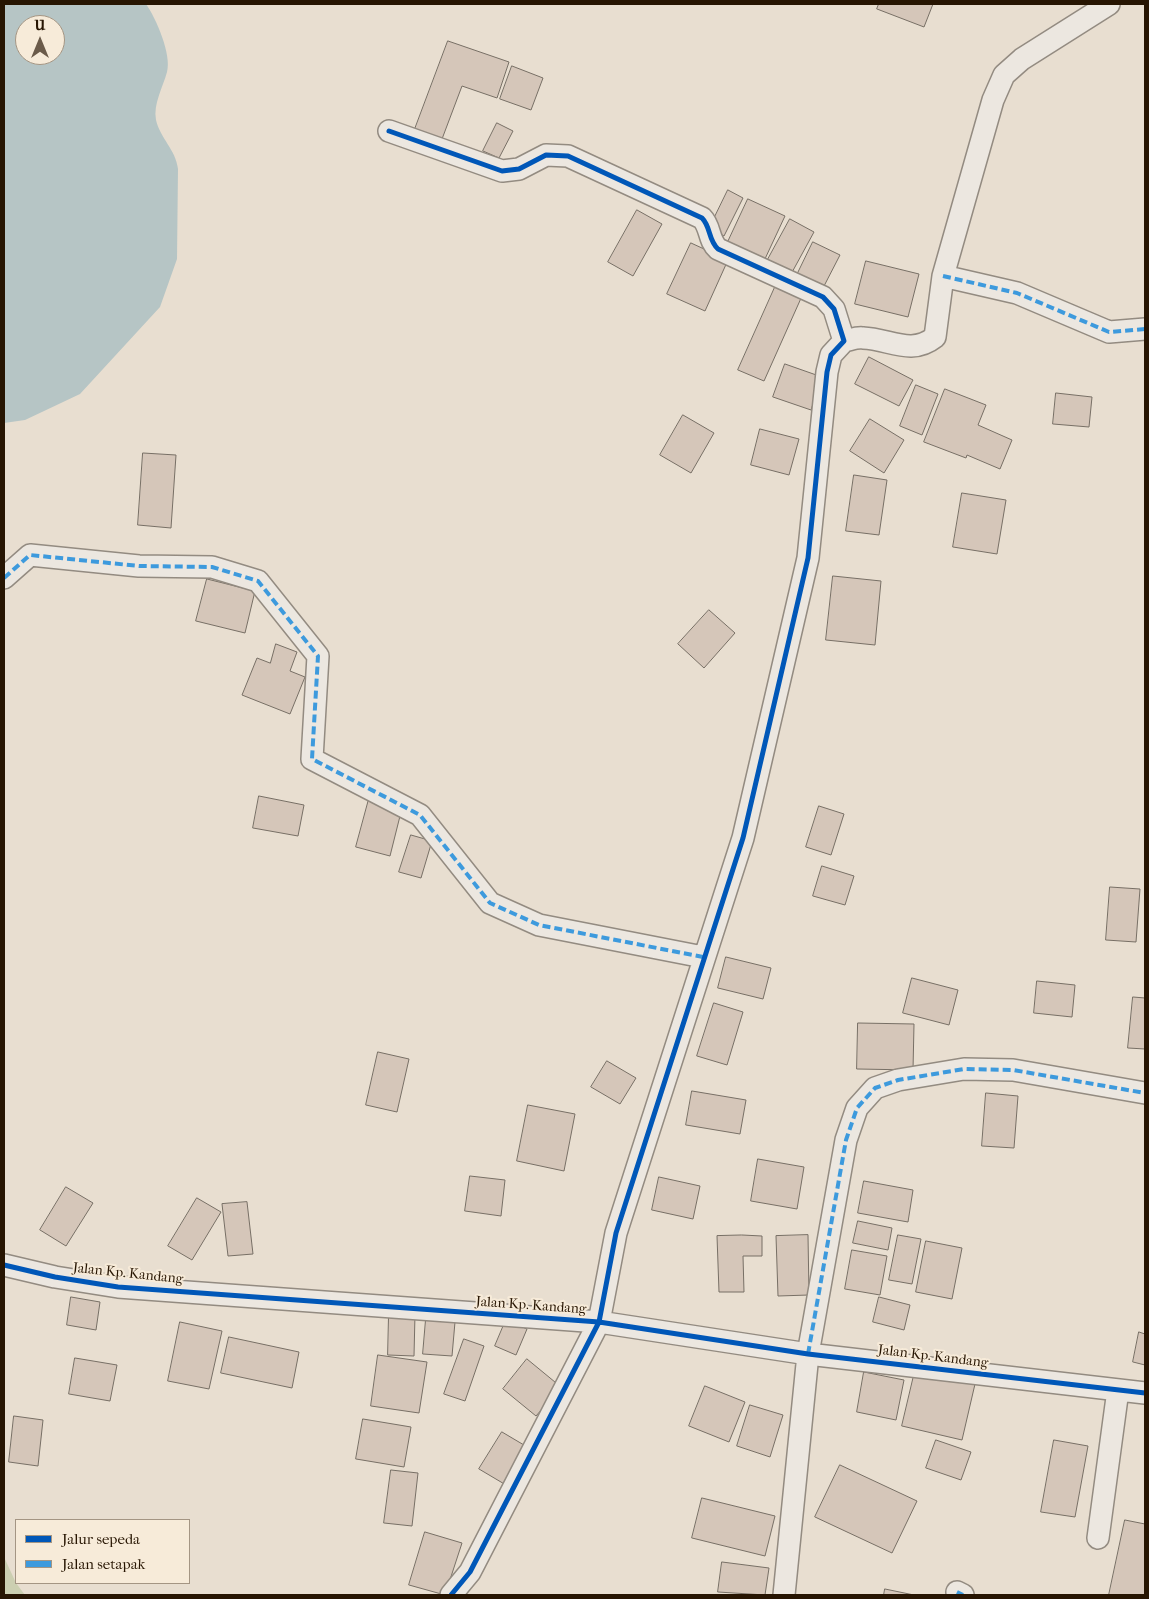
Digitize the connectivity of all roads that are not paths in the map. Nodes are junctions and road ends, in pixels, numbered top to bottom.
1 (1109, 4) edge
2 (389, 131) dead end
3 (943, 276) junction
4 (1145, 329) edge
5 (844, 342) junction
6 (4, 578) edge
7 (703, 957) junction
8 (1145, 1093) edge
9 (4, 1265) edge
10 (599, 1322) junction
11 (808, 1354) junction
12 (1118, 1390) junction
13 (1145, 1393) edge
14 (1098, 1538) dead end
15 (451, 1595) edge
16 (784, 1595) edge

1 - 3 street
2 - 5 street
3 - 4 street
3 - 5 street
5 - 7 street
6 - 7 street
7 - 10 street
8 - 11 street
9 - 10 street, Jalan Kp. Kandang
10 - 11 street, Jalan Kp. Kandang
10 - 15 street
11 - 12 street, Jalan Kp. Kandang
11 - 16 street
12 - 13 street, Jalan Kp. Kandang
12 - 14 street

